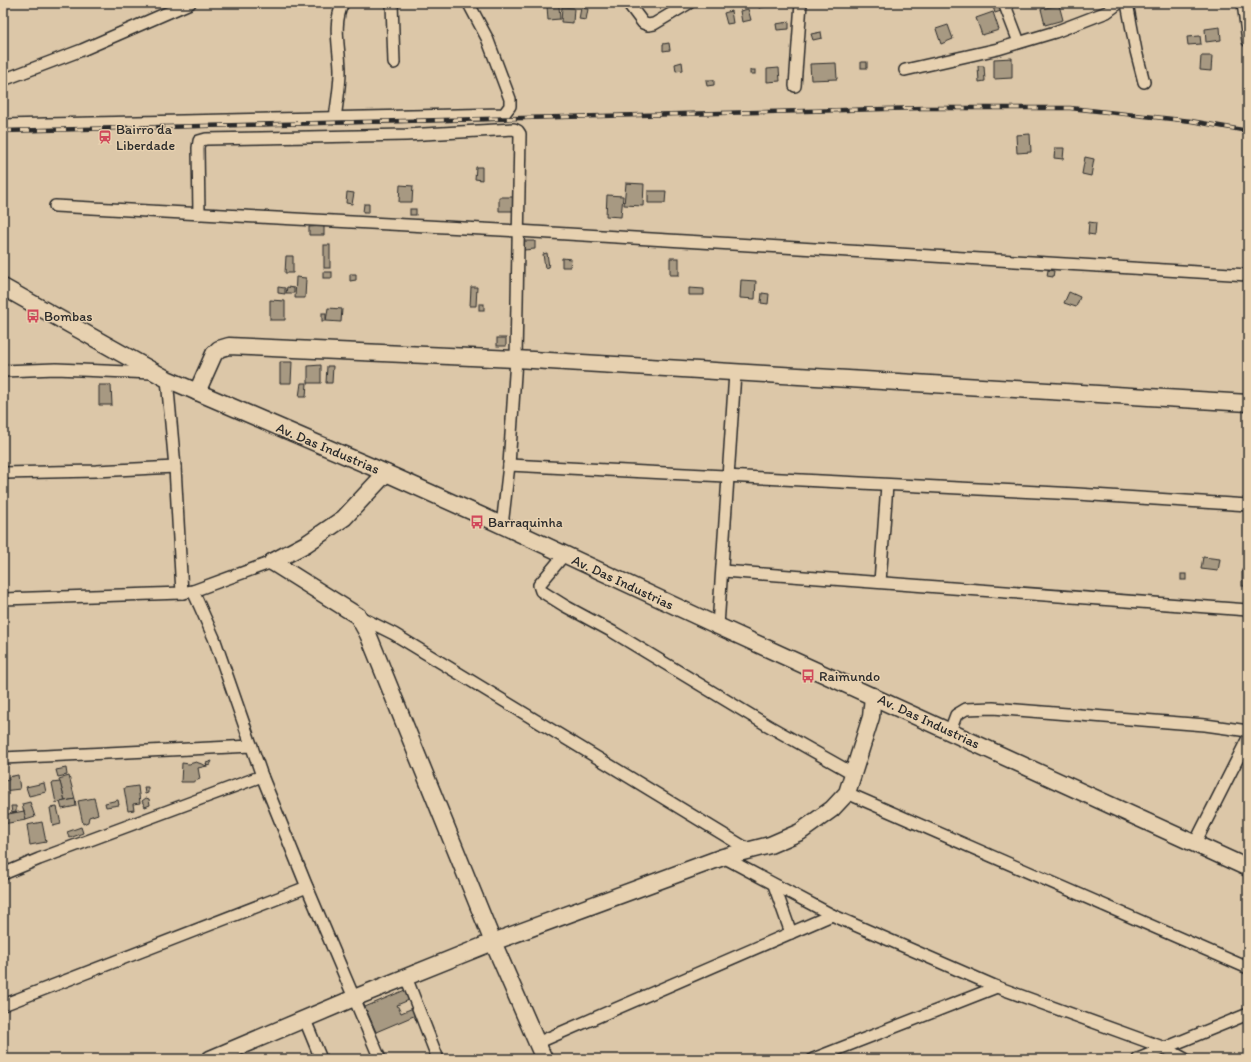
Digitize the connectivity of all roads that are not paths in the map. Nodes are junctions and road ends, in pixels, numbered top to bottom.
1 (190, 3) edge
2 (343, 3) edge
3 (392, 3) edge
4 (470, 3) edge
5 (628, 3) edge
6 (689, 3) edge
7 (801, 3) edge
8 (1004, 3) edge
9 (1119, 3) edge
10 (1127, 3) edge
11 (1243, 3) edge
12 (1248, 41) edge
13 (1019, 42) junction
14 (394, 63) dead end
15 (905, 70) dead end
16 (3, 80) edge
17 (1144, 82) dead end
18 (795, 86) dead end
19 (335, 118) junction
20 (3, 125) edge
21 (55, 206) dead end
22 (199, 214) junction
23 (518, 231) junction
24 (1248, 275) edge
25 (3, 287) edge
26 (3, 295) edge
27 (25, 300) junction
28 (516, 359) junction
29 (3, 371) edge
30 (735, 373) junction
31 (161, 376) junction
32 (197, 392) junction
33 (1248, 403) edge
34 (509, 465) junction
35 (175, 466) junction
36 (3, 473) edge
37 (386, 473) junction
38 (728, 477) junction
39 (887, 485) junction
40 (1248, 505) edge
41 (502, 526) junction
42 (564, 555) junction
43 (272, 562) junction
44 (723, 571) junction
45 (880, 582) junction
46 (187, 592) junction
47 (3, 600) edge
48 (1248, 610) edge
49 (358, 616) junction
50 (718, 626) junction
51 (874, 696) junction
52 (950, 731) junction
53 (1248, 731) edge
54 (1248, 738) edge
55 (252, 746) junction
56 (3, 758) edge
57 (854, 774) junction
58 (262, 776) junction
59 (847, 793) junction
60 (1195, 843) junction
61 (749, 850) junction
62 (722, 857) junction
63 (1248, 868) edge
64 (3, 874) edge
65 (774, 885) junction
66 (307, 887) junction
67 (832, 915) junction
68 (791, 933) junction
69 (493, 942) junction
70 (1248, 968) edge
71 (406, 977) junction
72 (997, 987) junction
73 (354, 998) junction
74 (3, 1006) edge
75 (1248, 1014) edge
76 (305, 1020) junction
77 (537, 1043) junction
78 (1165, 1048) junction
79 (210, 1059) edge
80 (321, 1059) edge
81 (380, 1059) edge
82 (438, 1059) edge
83 (544, 1059) edge
84 (813, 1059) edge
85 (1138, 1059) edge
86 (1185, 1059) edge

1 - 16 street
2 - 19 street
3 - 14 street
4 - 19 street
5 - 6 street
7 - 18 street
8 - 13 street
9 - 13 street
10 - 17 street
11 - 12 street
13 - 15 street
19 - 20 street
21 - 22 street
22 - 23 street
22 - 23 street
23 - 24 street
23 - 28 street
25 - 27 street, Av. Das Industrias
26 - 27 street
27 - 31 street, Av. Das Industrias
28 - 30 street
28 - 32 street
28 - 34 street
29 - 31 street
30 - 33 street
30 - 38 street
31 - 32 street, Av. Das Industrias
31 - 35 street
32 - 37 street, Av. Das Industrias
34 - 38 street
34 - 41 street
35 - 36 street
35 - 46 street
37 - 41 street, Av. Das Industrias
37 - 43 street
38 - 39 street
38 - 44 street
39 - 40 street
39 - 45 street
41 - 42 street, Av. Das Industrias
42 - 50 street, Av. Das Industrias
42 - 57 street
43 - 46 street
43 - 49 street
44 - 45 street
44 - 50 street
45 - 48 street
46 - 47 street
46 - 55 street
49 - 61 street
49 - 69 street
50 - 51 street, Av. Das Industrias
51 - 52 street, Av. Das Industrias
51 - 57 street
52 - 53 street
52 - 60 street, Av. Das Industrias
54 - 60 street
55 - 56 street
55 - 58 street
57 - 59 street
58 - 64 street
58 - 66 street
59 - 61 street
59 - 70 street
60 - 63 street, Av. Das Industrias
61 - 62 street
62 - 65 street
62 - 69 street
65 - 67 street
65 - 68 street
66 - 73 street
66 - 74 street
67 - 68 street
67 - 72 street
68 - 77 street
69 - 71 street
69 - 77 street
71 - 73 street
71 - 82 street
72 - 78 street
72 - 84 street
73 - 76 street
73 - 81 street
75 - 78 street
76 - 79 street
76 - 80 street
77 - 83 street
78 - 85 street
78 - 86 street

